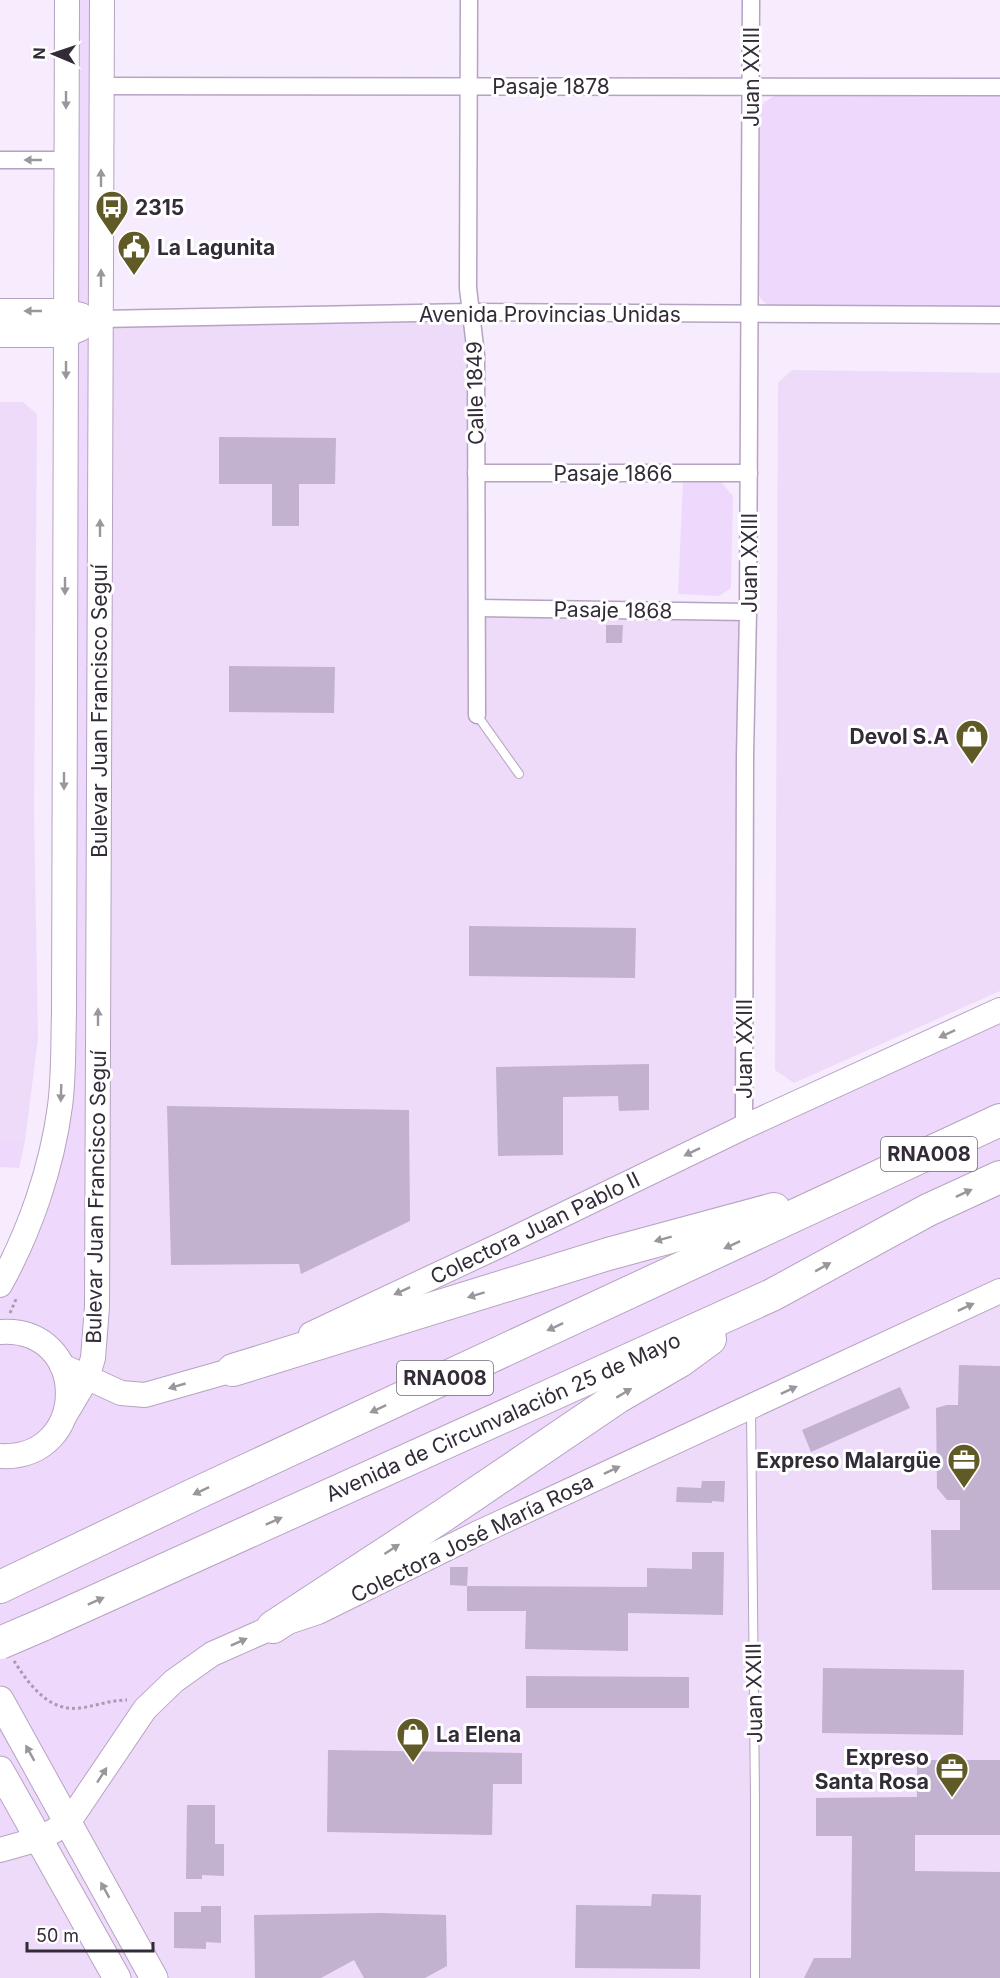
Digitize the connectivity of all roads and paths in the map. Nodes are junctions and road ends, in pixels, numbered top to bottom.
1 (67, 0) edge
2 (102, 0) edge
3 (469, 0) edge
4 (751, 0) edge
5 (101, 86) junction
6 (469, 86) junction
7 (751, 87) junction
8 (1000, 87) edge
9 (0, 160) edge
10 (66, 160) junction
11 (0, 311) edge
12 (66, 311) junction
13 (471, 312) junction
14 (750, 314) junction
15 (1000, 315) edge
16 (101, 319) junction
17 (0, 335) edge
18 (66, 335) junction
19 (476, 473) junction
20 (749, 473) junction
21 (477, 608) junction
22 (748, 612) junction
23 (477, 715) joint
24 (519, 774) dead end
25 (1000, 1010) edge
26 (1000, 1120) edge
27 (744, 1127) junction
28 (1000, 1177) edge
29 (862, 1185) junction
30 (0, 1285) edge
31 (1000, 1291) edge
32 (772, 1296) junction
33 (0, 1332) edge
34 (62, 1366) junction
35 (233, 1370) junction
36 (87, 1378) junction
37 (751, 1408) junction
38 (65, 1415) junction
39 (0, 1456) edge
40 (0, 1587) edge
41 (273, 1627) junction
42 (5, 1648) edge
43 (0, 1700) edge
44 (145, 1709) junction
45 (0, 1770) edge
46 (68, 1823) junction
47 (39, 1839) junction
48 (0, 1850) edge
49 (117, 1978) edge
50 (154, 1978) edge
51 (754, 1978) edge

1 -> 10 main road, Bulevar Juan Francisco Seguí
2 - 5 main road, Bulevar Juan Francisco Seguí
3 - 6 street, Calle 1849
4 - 7 street, Juan XXIII
5 - 6 street, Pasaje 1878
16 -> 5 main road, Bulevar Juan Francisco Seguí
6 - 7 street, Pasaje 1878
6 - 13 street, Calle 1849
7 - 8 street, Pasaje 1878
7 - 14 street, Juan XXIII
10 -> 9 street
10 - 12 main road, Bulevar Juan Francisco Seguí
12 -> 11 main road, Avenida Provincias Unidas
12 - 16 main road, Avenida Provincias Unidas
12 - 18 main road, Bulevar Juan Francisco Seguí
13 - 14 street, Avenida Provincias Unidas
13 - 16 street, Avenida Provincias Unidas
13 - 19 street, Calle 1849
14 - 15 street, Avenida Provincias Unidas
14 - 20 street, Juan XXIII
16 - 18 main road, Avenida Provincias Unidas
36 -> 16 main road, Bulevar Juan Francisco Seguí
17 - 18 main road, Avenida Provincias Unidas
18 -> 30 main road, Bulevar Juan Francisco Seguí
19 - 20 street, Pasaje 1866
19 - 21 street, Calle 1849
20 - 22 street, Juan XXIII
21 - 22 street, Pasaje 1868
21 - 23 street, Calle 1849
22 - 27 street, Juan XXIII
23 - 24 lane, Calle 1849
25 -> 27 main road, Colectora Juan Pablo II
26 - 29 highway, RNA008
27 -> 35 main road, Colectora Juan Pablo II
32 -> 28 highway, Avenida de Circunvalación 25 de Mayo / RNA008
29 -> 35 highway, RNA008
29 -> 40 highway, RNA008
37 -> 31 main road, Colectora José María Rosa
41 -> 32 highway
42 -> 32 highway, Avenida de Circunvalación 25 de Mayo / RNA008, bridge
33 - 34 main road
34 - 36 main road, Colectora Juan Pablo II
34 - 38 main road
35 -> 36 main road, Colectora Juan Pablo II
36 - 38 main road, Bulevar Juan Francisco Seguí
41 -> 37 main road, Colectora José María Rosa
37 - 51 lane, Juan XXIII
38 - 39 main road, Bulevar Juan Francisco Seguí
44 -> 41 main road, Colectora José María Rosa
42 - 44 path
46 -> 43 main road
46 -> 44 main road, Colectora José María Rosa
45 - 47 main road
46 - 47 main road, Colectora José María Rosa
50 -> 46 main road
47 - 48 main road, Colectora José María Rosa
47 - 49 main road

